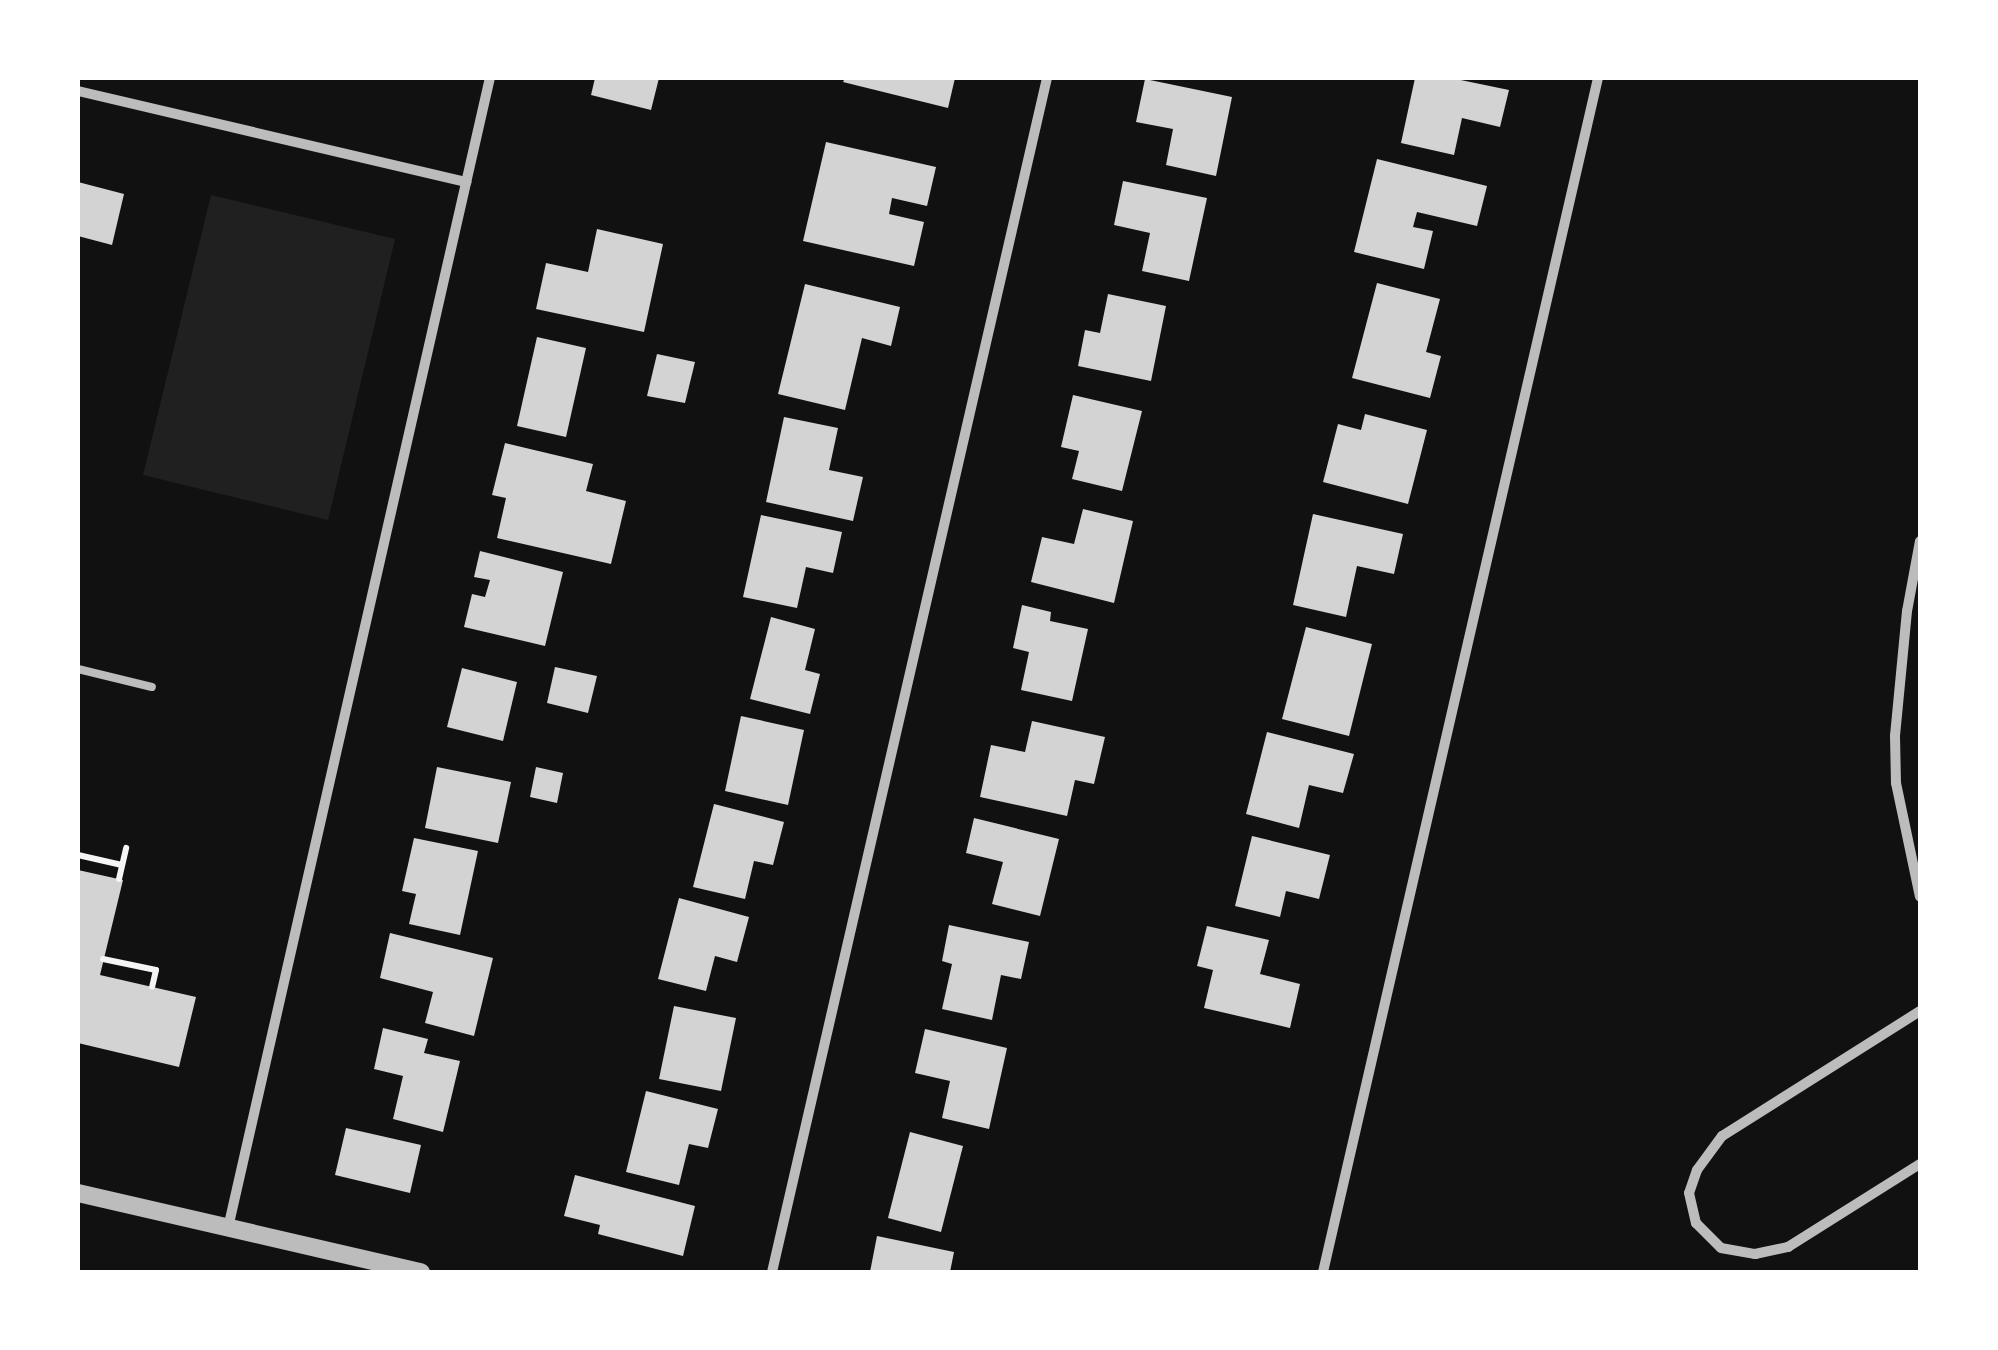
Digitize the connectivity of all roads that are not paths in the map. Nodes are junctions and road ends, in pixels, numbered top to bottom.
1 (490, 78) edge
2 (1048, 78) edge
3 (1598, 78) edge
4 (78, 91) edge
5 (466, 182) junction
6 (1920, 541) edge
7 (78, 669) edge
8 (152, 687) dead end
9 (1920, 898) edge
10 (1920, 1011) edge
11 (1920, 1164) edge
12 (78, 1192) edge
13 (228, 1228) junction
14 (421, 1272) edge
15 (772, 1272) edge
16 (1323, 1272) edge

1 - 5 street
2 - 15 street
3 - 16 street
4 - 5 street
5 - 13 street
6 - 9 street
7 - 8 lane
10 - 11 street
12 - 13 street
13 - 14 street

